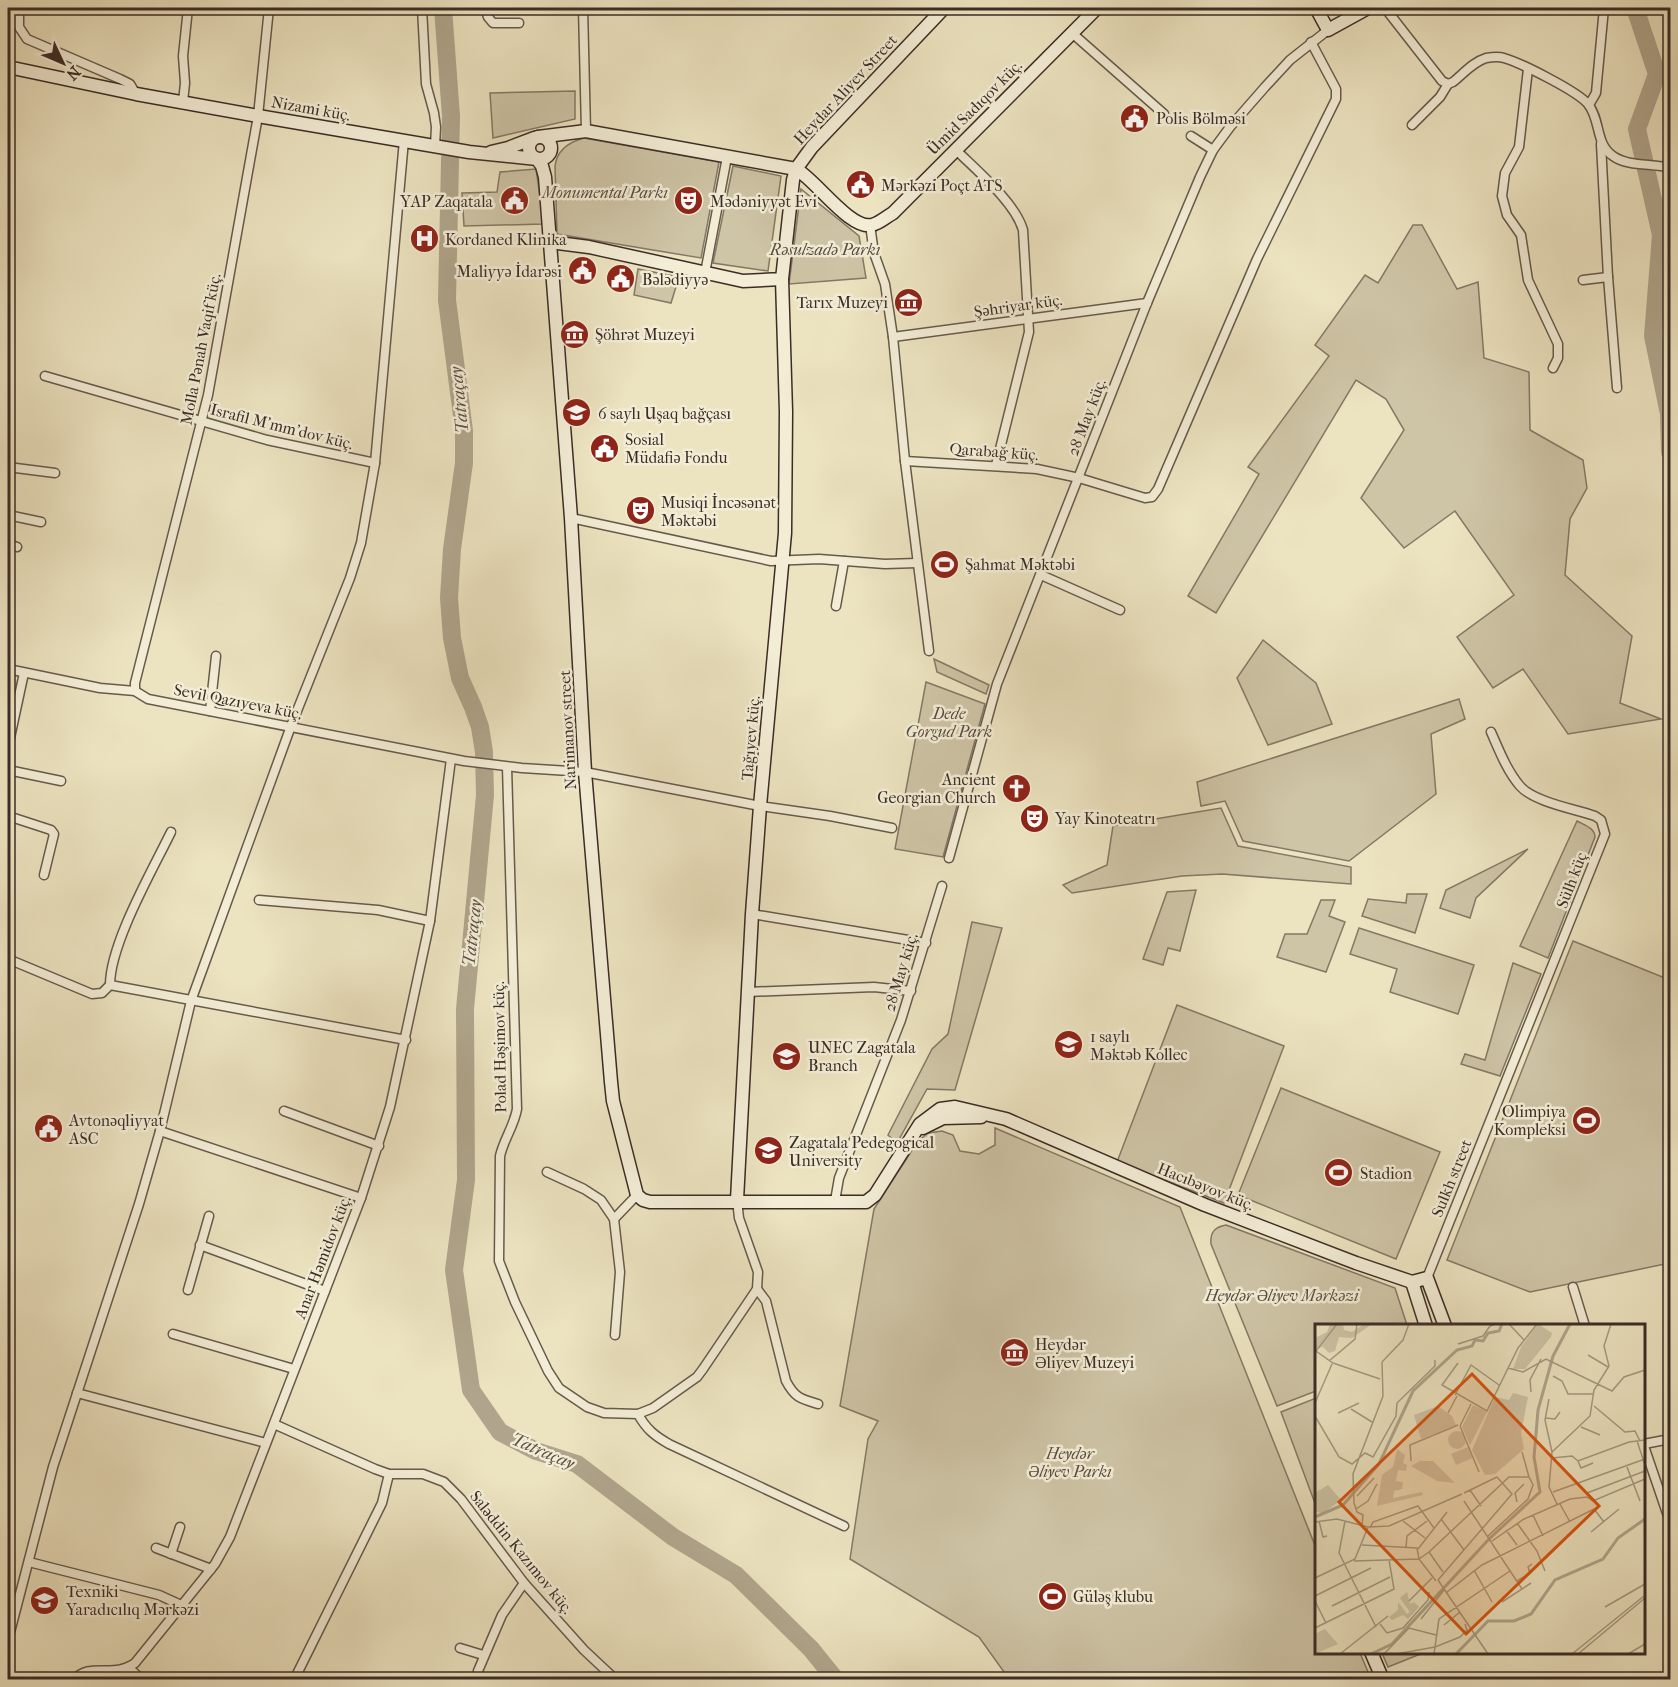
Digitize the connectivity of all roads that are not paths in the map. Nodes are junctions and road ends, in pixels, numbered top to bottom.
1 (20, 8) edge
2 (188, 8) edge
3 (269, 8) edge
4 (422, 8) edge
5 (485, 8) edge
6 (583, 8) edge
7 (944, 8) edge
8 (1097, 8) edge
9 (1316, 8) edge
10 (1368, 8) edge
11 (1385, 8) edge
12 (1604, 8) edge
13 (519, 23) dead end
14 (1328, 30) junction
15 (1072, 33) junction
16 (1311, 42) junction
17 (9, 67) edge
18 (1528, 69) junction
19 (1448, 84) junction
20 (136, 94) junction
21 (183, 102) junction
22 (1589, 105) junction
23 (1164, 114) dead end
24 (258, 116) junction
25 (1412, 125) dead end
26 (579, 132) junction
27 (1191, 136) dead end
28 (537, 137) junction
29 (404, 140) junction
30 (1601, 144) junction
31 (435, 146) junction
32 (955, 149) junction
33 (1213, 150) junction
34 (551, 152) junction
35 (481, 153) junction
36 (727, 157) junction
37 (537, 159) junction
38 (1671, 168) edge
39 (796, 169) junction
40 (870, 225) junction
41 (550, 242) junction
42 (705, 273) junction
43 (1608, 277) junction
44 (782, 279) junction
45 (1583, 280) dead end
46 (1147, 303) junction
47 (1029, 319) junction
48 (893, 337) junction
49 (1553, 368) dead end
50 (45, 376) dead end
51 (1617, 388) dead end
52 (201, 422) junction
53 (905, 460) junction
54 (375, 463) junction
55 (996, 465) junction
56 (8, 467) edge
57 (55, 473) dead end
58 (1079, 478) junction
59 (8, 514) edge
60 (572, 518) junction
61 (41, 522) dead end
62 (8, 544) edge
63 (17, 547) dead end
64 (784, 561) junction
65 (844, 561) junction
66 (917, 563) junction
67 (1041, 575) junction
68 (836, 606) dead end
69 (1119, 610) dead end
70 (929, 651) dead end
71 (216, 656) dead end
72 (8, 669) edge
73 (24, 673) junction
74 (135, 691) junction
75 (210, 711) junction
76 (291, 726) junction
77 (1491, 732) dead end
78 (8, 747) edge
79 (451, 759) junction
80 (504, 766) junction
81 (8, 770) edge
82 (585, 772) junction
83 (61, 782) dead end
84 (760, 806) junction
85 (8, 816) edge
86 (892, 828) dead end
87 (171, 832) dead end
88 (949, 858) dead end
89 (44, 875) dead end
90 (942, 886) dead end
91 (259, 900) dead end
92 (752, 914) junction
93 (430, 921) junction
94 (926, 943) junction
95 (8, 959) edge
96 (110, 985) junction
97 (911, 991) junction
98 (748, 992) junction
99 (190, 1001) junction
100 (406, 1040) junction
101 (284, 1111) dead end
102 (160, 1131) junction
103 (379, 1146) junction
104 (547, 1172) dead end
105 (637, 1195) junction
106 (361, 1198) junction
107 (738, 1200) junction
108 (835, 1201) junction
109 (209, 1216) dead end
110 (614, 1219) junction
111 (200, 1245) junction
112 (1427, 1278) junction
113 (1412, 1282) junction
114 (1573, 1287) dead end
115 (757, 1289) junction
116 (188, 1290) dead end
117 (326, 1291) junction
118 (1425, 1324) edge
119 (1444, 1324) edge
120 (1584, 1324) edge
121 (173, 1334) dead end
122 (615, 1335) dead end
123 (294, 1369) junction
124 (77, 1393) junction
125 (818, 1404) dead end
126 (638, 1414) junction
127 (274, 1424) junction
128 (1671, 1440) edge
129 (266, 1443) junction
130 (1645, 1445) edge
131 (1645, 1448) edge
132 (389, 1474) junction
133 (1671, 1522) edge
134 (844, 1526) dead end
135 (180, 1527) dead end
136 (156, 1548) dead end
137 (171, 1554) junction
138 (29, 1562) junction
139 (211, 1569) junction
140 (524, 1583) junction
141 (181, 1605) junction
142 (8, 1640) edge
143 (460, 1648) dead end
144 (1371, 1654) edge
145 (483, 1655) junction
146 (128, 1667) junction
147 (478, 1671) dead end
148 (74, 1680) edge
149 (142, 1680) edge
150 (294, 1680) edge
151 (616, 1680) edge
152 (1383, 1680) edge

1 - 20 street, Nizami küç.
2 - 21 street
3 - 24 street, Molla Pənah Vaqif küç.
4 - 31 street
5 - 13 street
6 - 26 street
7 - 39 street, Heydar Aliyev Street
8 - 15 street, Ümid Sadıqov küç.
9 - 14 street
10 - 14 street
11 - 19 street
12 - 22 street
14 - 16 street, 28 May küç.
15 - 23 street
15 - 32 street, Ümid Sadıqov küç.
16 - 33 street, 28 May küç.
16 - 58 street, Qarabağ küç.
17 - 20 street, Nizami küç.
18 - 19 street
18 - 22 street
18 - 49 street
19 - 25 street
20 - 21 street, Nizami küç.
21 - 24 street, Nizami küç.
22 - 30 street
24 - 29 street, Nizami küç.
24 - 52 street, Molla Pənah Vaqif küç.
26 - 28 street
26 - 34 street
26 - 36 street
27 - 33 street
28 - 34 street
28 - 35 street
28 - 37 street
29 - 31 street, Nizami küç.
29 - 54 street
30 - 38 street
30 - 43 street
31 - 35 street, Nizami küç.
32 - 40 street, Ümid Sadıqov küç.
32 - 47 street
33 - 46 street, 28 May küç.
34 - 37 street
35 - 37 street, Nizami küç.
36 - 39 street
36 - 42 street
37 - 41 street, Narimanov street
39 - 40 street
39 - 44 street, Tağıyev küç.
40 - 48 street
41 - 42 street
41 - 60 street, Narimanov street
42 - 44 street
43 - 45 street
43 - 51 street
44 - 64 street, Tağıyev küç.
46 - 47 street, Şəhriyar küç.
46 - 58 street, 28 May küç.
47 - 48 street, Şəhriyar küç.
47 - 55 street
48 - 53 street
50 - 52 street, Israfil M'mm'dov küç.
52 - 54 street, Israfil M'mm'dov küç.
52 - 74 street, Molla Pənah Vaqif küç.
53 - 55 street, Qarabağ küç.
53 - 66 street
54 - 76 street
55 - 58 street, Qarabağ küç.
56 - 57 street
58 - 67 street, 28 May küç.
59 - 61 street
60 - 64 street
60 - 82 street, Narimanov street
62 - 63 street
64 - 65 street
64 - 84 street, Tağıyev küç.
65 - 66 street
65 - 68 street
66 - 70 street
67 - 69 street
67 - 88 street, 28 May küç.
71 - 75 street
72 - 73 street, Sevil Qazıyeva küç.
73 - 74 street, Sevil Qazıyeva küç.
73 - 78 street
74 - 75 street, Sevil Qazıyeva küç.
75 - 76 street, Sevil Qazıyeva küç.
76 - 79 street, Sevil Qazıyeva küç.
76 - 99 street
77 - 112 street, Sulkh street
79 - 80 street, Sevil Qazıyeva küç.
79 - 93 street, Anar Həmidov küç.
80 - 82 street
80 - 126 street, Polad Həşimov küç.
81 - 83 street
82 - 84 street
82 - 105 street, Narimanov street
84 - 86 street
84 - 92 street, Tağıyev küç.
85 - 89 street
87 - 96 street
90 - 94 street, 28 May küç.
91 - 93 street
92 - 94 street
92 - 98 street, Tağıyev küç.
93 - 100 street, Anar Həmidov küç.
94 - 97 street, 28 May küç.
95 - 96 street
96 - 99 street
97 - 98 street
97 - 108 street, 28 May küç.
98 - 107 street, Tağıyev küç.
99 - 100 street
99 - 102 street
100 - 103 street, Anar Həmidov küç.
101 - 103 street
102 - 106 street
102 - 124 street
103 - 106 street, Anar Həmidov küç.
104 - 110 street
105 - 107 street
105 - 110 street
106 - 117 street, Anar Həmidov küç.
107 - 108 street
107 - 115 street
108 - 113 street, Hacıbəyov küç.
109 - 111 street
110 - 122 street
111 - 116 street
111 - 117 street
112 - 113 street
112 - 119 street
113 - 118 street
114 - 120 street
115 - 125 street
115 - 126 street, Polad Həşimov küç.
117 - 123 street, Anar Həmidov küç.
121 - 123 street
123 - 127 street, Anar Həmidov küç.
124 - 129 street
124 - 138 street
126 - 134 street
127 - 129 street, Anar Həmidov küç.
127 - 132 street, Saləddin Kazımov küç.
128 - 130 street
129 - 139 street, Anar Həmidov küç.
131 - 133 street
132 - 140 street, Saləddin Kazımov küç.
132 - 150 street
135 - 137 street
136 - 137 street
137 - 139 street
138 - 141 street
138 - 142 street
139 - 141 street, Anar Həmidov küç.
140 - 145 street
140 - 151 street, Saləddin Kazımov küç.
141 - 146 street, Anar Həmidov küç.
143 - 145 street
144 - 152 street
145 - 147 street
146 - 148 street
146 - 149 street

